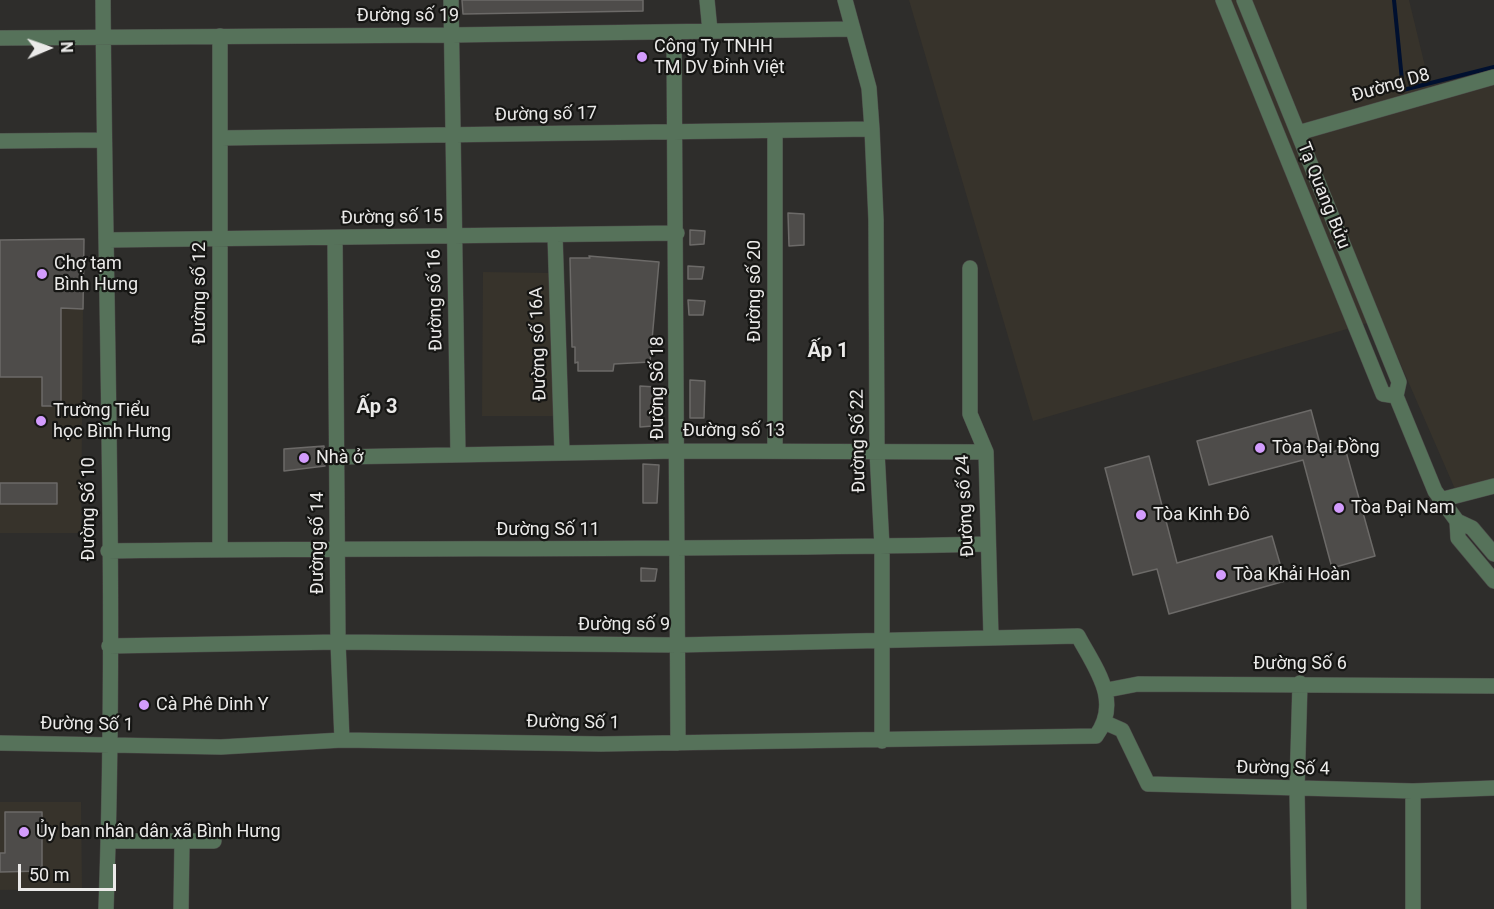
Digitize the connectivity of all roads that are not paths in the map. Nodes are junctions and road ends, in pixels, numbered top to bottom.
1 (103, 0) edge
2 (451, 0) edge
3 (707, 0) edge
4 (845, 0) edge
5 (1223, 0) edge
6 (1245, 0) edge
7 (853, 29) junction
8 (710, 31) junction
9 (674, 33) junction
10 (452, 35) junction
11 (219, 36) junction
12 (103, 37) junction
13 (0, 38) edge
14 (1274, 72) junction
15 (1494, 77) edge
16 (1255, 80) junction
17 (872, 129) junction
18 (775, 132) junction
19 (676, 133) junction
20 (1298, 133) junction
21 (453, 136) junction
22 (220, 138) junction
23 (104, 140) junction
24 (0, 141) edge
25 (677, 233) junction
26 (555, 235) junction
27 (455, 237) junction
28 (335, 238) junction
29 (220, 239) junction
30 (108, 240) junction
31 (970, 268) dead end
32 (1396, 396) junction
33 (677, 451) junction
34 (775, 451) junction
35 (877, 452) junction
36 (986, 452) junction
37 (562, 453) junction
38 (458, 455) junction
39 (338, 457) junction
40 (1494, 486) edge
41 (1440, 500) junction
42 (1457, 521) junction
43 (988, 544) junction
44 (882, 546) junction
45 (337, 548) junction
46 (220, 550) junction
47 (677, 550) junction
48 (108, 551) junction
49 (1494, 554) edge
50 (1494, 580) edge
51 (991, 638) junction
52 (883, 640) junction
53 (338, 642) junction
54 (678, 645) junction
55 (109, 646) junction
56 (1300, 683) junction
57 (1494, 686) edge
58 (1107, 690) junction
59 (1106, 723) junction
60 (342, 740) junction
61 (882, 741) junction
62 (0, 743) edge
63 (678, 743) junction
64 (110, 745) junction
65 (1494, 788) edge
66 (1297, 789) junction
67 (1413, 791) junction
68 (108, 841) junction
69 (214, 841) dead end
70 (182, 842) junction
71 (106, 909) edge
72 (181, 909) edge
73 (1299, 909) edge
74 (1413, 909) edge

1 - 12 street, Đường Số 10
2 - 10 street, Đường số 16
3 - 8 street
4 - 7 street, Đường Số 22
5 - 16 street, Tạ Quang Bửu
6 - 14 street, Tạ Quang Bửu
7 - 8 street, Đường số 19
7 - 17 street, Đường Số 22
8 - 9 street, Đường số 19
9 - 10 street, Đường số 19
9 - 19 street, Đường Số 18
10 - 11 street, Đường số 19
10 - 21 street, Đường số 16
11 - 12 street, Đường số 19
11 - 22 street, Đường số 12
12 - 13 street, Đường số 19
12 - 23 street, Đường Số 10
14 - 16 street
14 - 20 street, Tạ Quang Bửu
15 - 20 street, Đường D8
16 - 32 street, Tạ Quang Bửu
17 - 18 street, Đường số 17
17 - 35 street, Đường Số 22
18 - 19 street, Đường số 17
18 - 34 street, Đường số 20
19 - 21 street, Đường số 17
19 - 25 street, Đường Số 18
20 - 32 street, Tạ Quang Bửu
21 - 22 street, Đường số 17
21 - 27 street, Đường số 16
22 - 29 street, Đường số 12
23 - 24 street
23 - 30 street, Đường Số 10
25 - 26 street, Đường số 15
25 - 33 street, Đường Số 18
26 - 27 street, Đường số 15
26 - 37 street, Đường số 16A
27 - 28 street, Đường số 15
27 - 38 street, Đường số 16
28 - 29 street, Đường số 15
28 - 39 street, Đường số 14
29 - 30 street, Đường số 15
29 - 46 street, Đường số 12
30 - 48 street, Đường Số 10
31 - 36 street, Đường số 24
32 - 41 street, Tạ Quang Bửu
33 - 34 street, Đường số 13
33 - 37 street, Đường số 13
33 - 47 street, Đường Số 18
34 - 35 street, Đường số 13
35 - 36 street, Đường số 13
35 - 44 street, Đường Số 22
36 - 43 street, Đường số 24
37 - 38 street, Đường số 13
38 - 39 street, Đường số 13
39 - 45 street, Đường số 14
40 - 41 street
41 - 42 street, Tạ Quang Bửu
42 - 49 street, Tạ Quang Bửu
42 - 50 street, Tạ Quang Bửu
43 - 44 street, Đường Số 11
43 - 51 street, Đường số 24
44 - 47 street, Đường Số 11
44 - 52 street, Đường Số 22
45 - 46 street, Đường Số 11
45 - 47 street, Đường Số 11
45 - 53 street, Đường số 14
46 - 48 street, Đường Số 11
47 - 54 street, Đường Số 18
48 - 55 street, Đường Số 10
51 - 52 street, Đường số 9
51 - 58 street, Đường số 9
52 - 54 street, Đường số 9
52 - 61 street, Đường Số 22
53 - 54 street, Đường số 9
53 - 55 street, Đường số 9
53 - 60 street, Đường số 14
54 - 63 street, Đường Số 18
55 - 64 street, Đường Số 10
56 - 57 street, Đường Số 6
56 - 58 street, Đường Số 6
56 - 66 street
58 - 59 street
59 - 61 street, Đường Số 1
59 - 66 street, Đường Số 4
60 - 63 street, Đường Số 1
60 - 64 street, Đường Số 1
61 - 63 street, Đường Số 1
62 - 64 street, Đường Số 1
64 - 68 street, Đường Số 10
65 - 67 street, Đường Số 4
66 - 67 street, Đường Số 4
66 - 73 street
67 - 74 street
68 - 70 street
68 - 71 street, Đường Số 10
69 - 70 street
70 - 72 street

